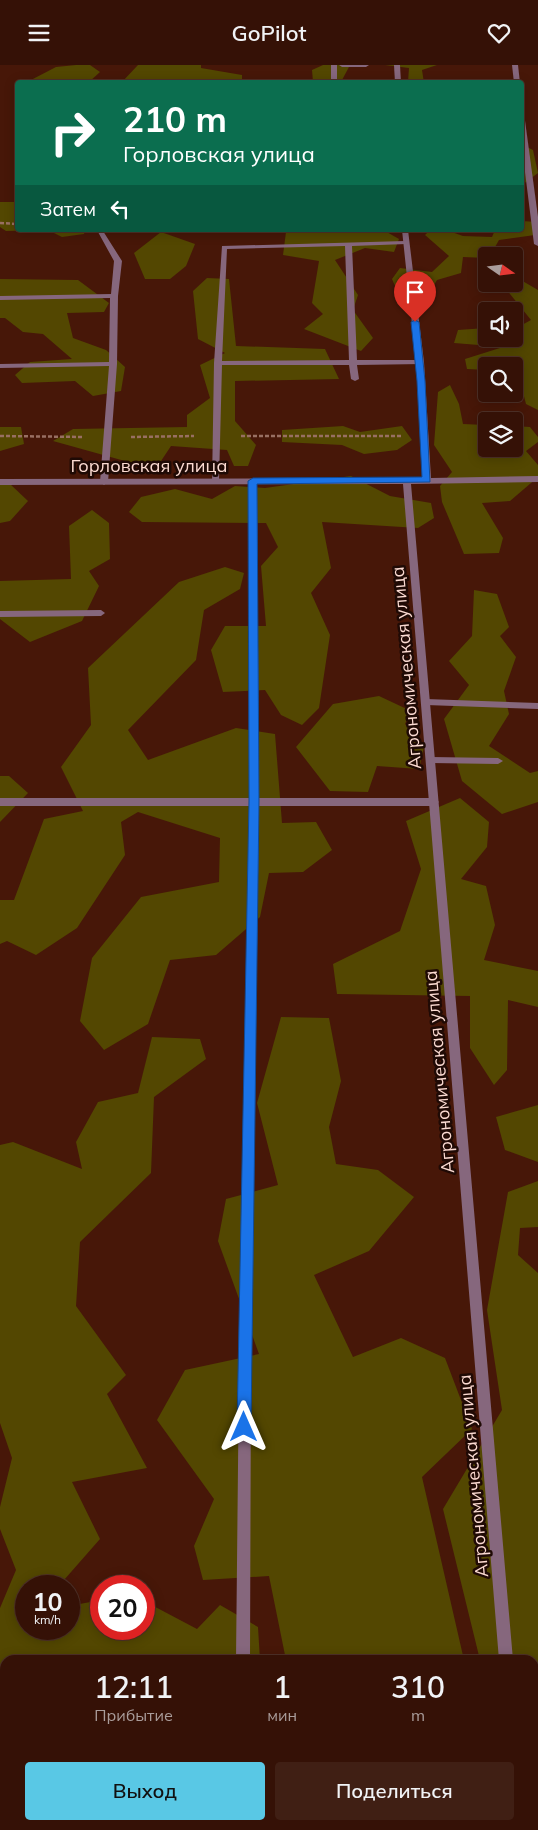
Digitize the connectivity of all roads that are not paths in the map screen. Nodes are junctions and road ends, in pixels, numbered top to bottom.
1 (334, 65) edge
2 (342, 65) edge
3 (366, 65) edge
4 (397, 65) edge
5 (515, 65) edge
6 (334, 80) edge
7 (398, 80) edge
8 (517, 80) edge
9 (524, 136) edge
10 (100, 232) dead end
11 (405, 232) edge
12 (405, 243) junction
13 (348, 244) junction
14 (538, 244) edge
15 (114, 296) junction
16 (0, 298) edge
17 (420, 362) junction
18 (218, 363) junction
19 (353, 363) junction
20 (113, 364) junction
21 (0, 366) edge
22 (355, 379) dead end
23 (538, 479) edge
24 (427, 480) junction
25 (215, 481) junction
26 (253, 481) junction
27 (408, 481) junction
28 (0, 482) edge
29 (104, 482) junction
30 (101, 613) dead end
31 (0, 614) edge
32 (426, 702) junction
33 (538, 706) edge
34 (431, 760) junction
35 (498, 761) dead end
36 (254, 801) junction
37 (0, 802) edge
38 (434, 802) junction
39 (242, 1655) edge
40 (506, 1655) edge

1 - 6 street
2 - 3 street
4 - 7 street
5 - 8 street
9 - 14 street
10 - 15 street
11 - 12 street
12 - 13 street
12 - 17 street
13 - 18 street
13 - 19 street
15 - 16 street
15 - 20 street
17 - 19 street
17 - 24 street
18 - 19 street
18 - 25 street
19 - 22 street
20 - 21 street
20 - 29 street
23 - 24 street, Горловская улица
24 - 27 street, Горловская улица
25 - 26 street, Горловская улица
25 - 29 street, Горловская улица
26 - 27 street, Горловская улица
26 - 36 street
27 - 32 street, Агрономическая улица
28 - 29 street, Горловская улица
30 - 31 street
32 - 33 street
32 - 34 street, Агрономическая улица
34 - 35 street
34 - 38 street, Агрономическая улица
36 - 37 street
36 - 38 street
36 - 39 street
38 - 40 street, Агрономическая улица

